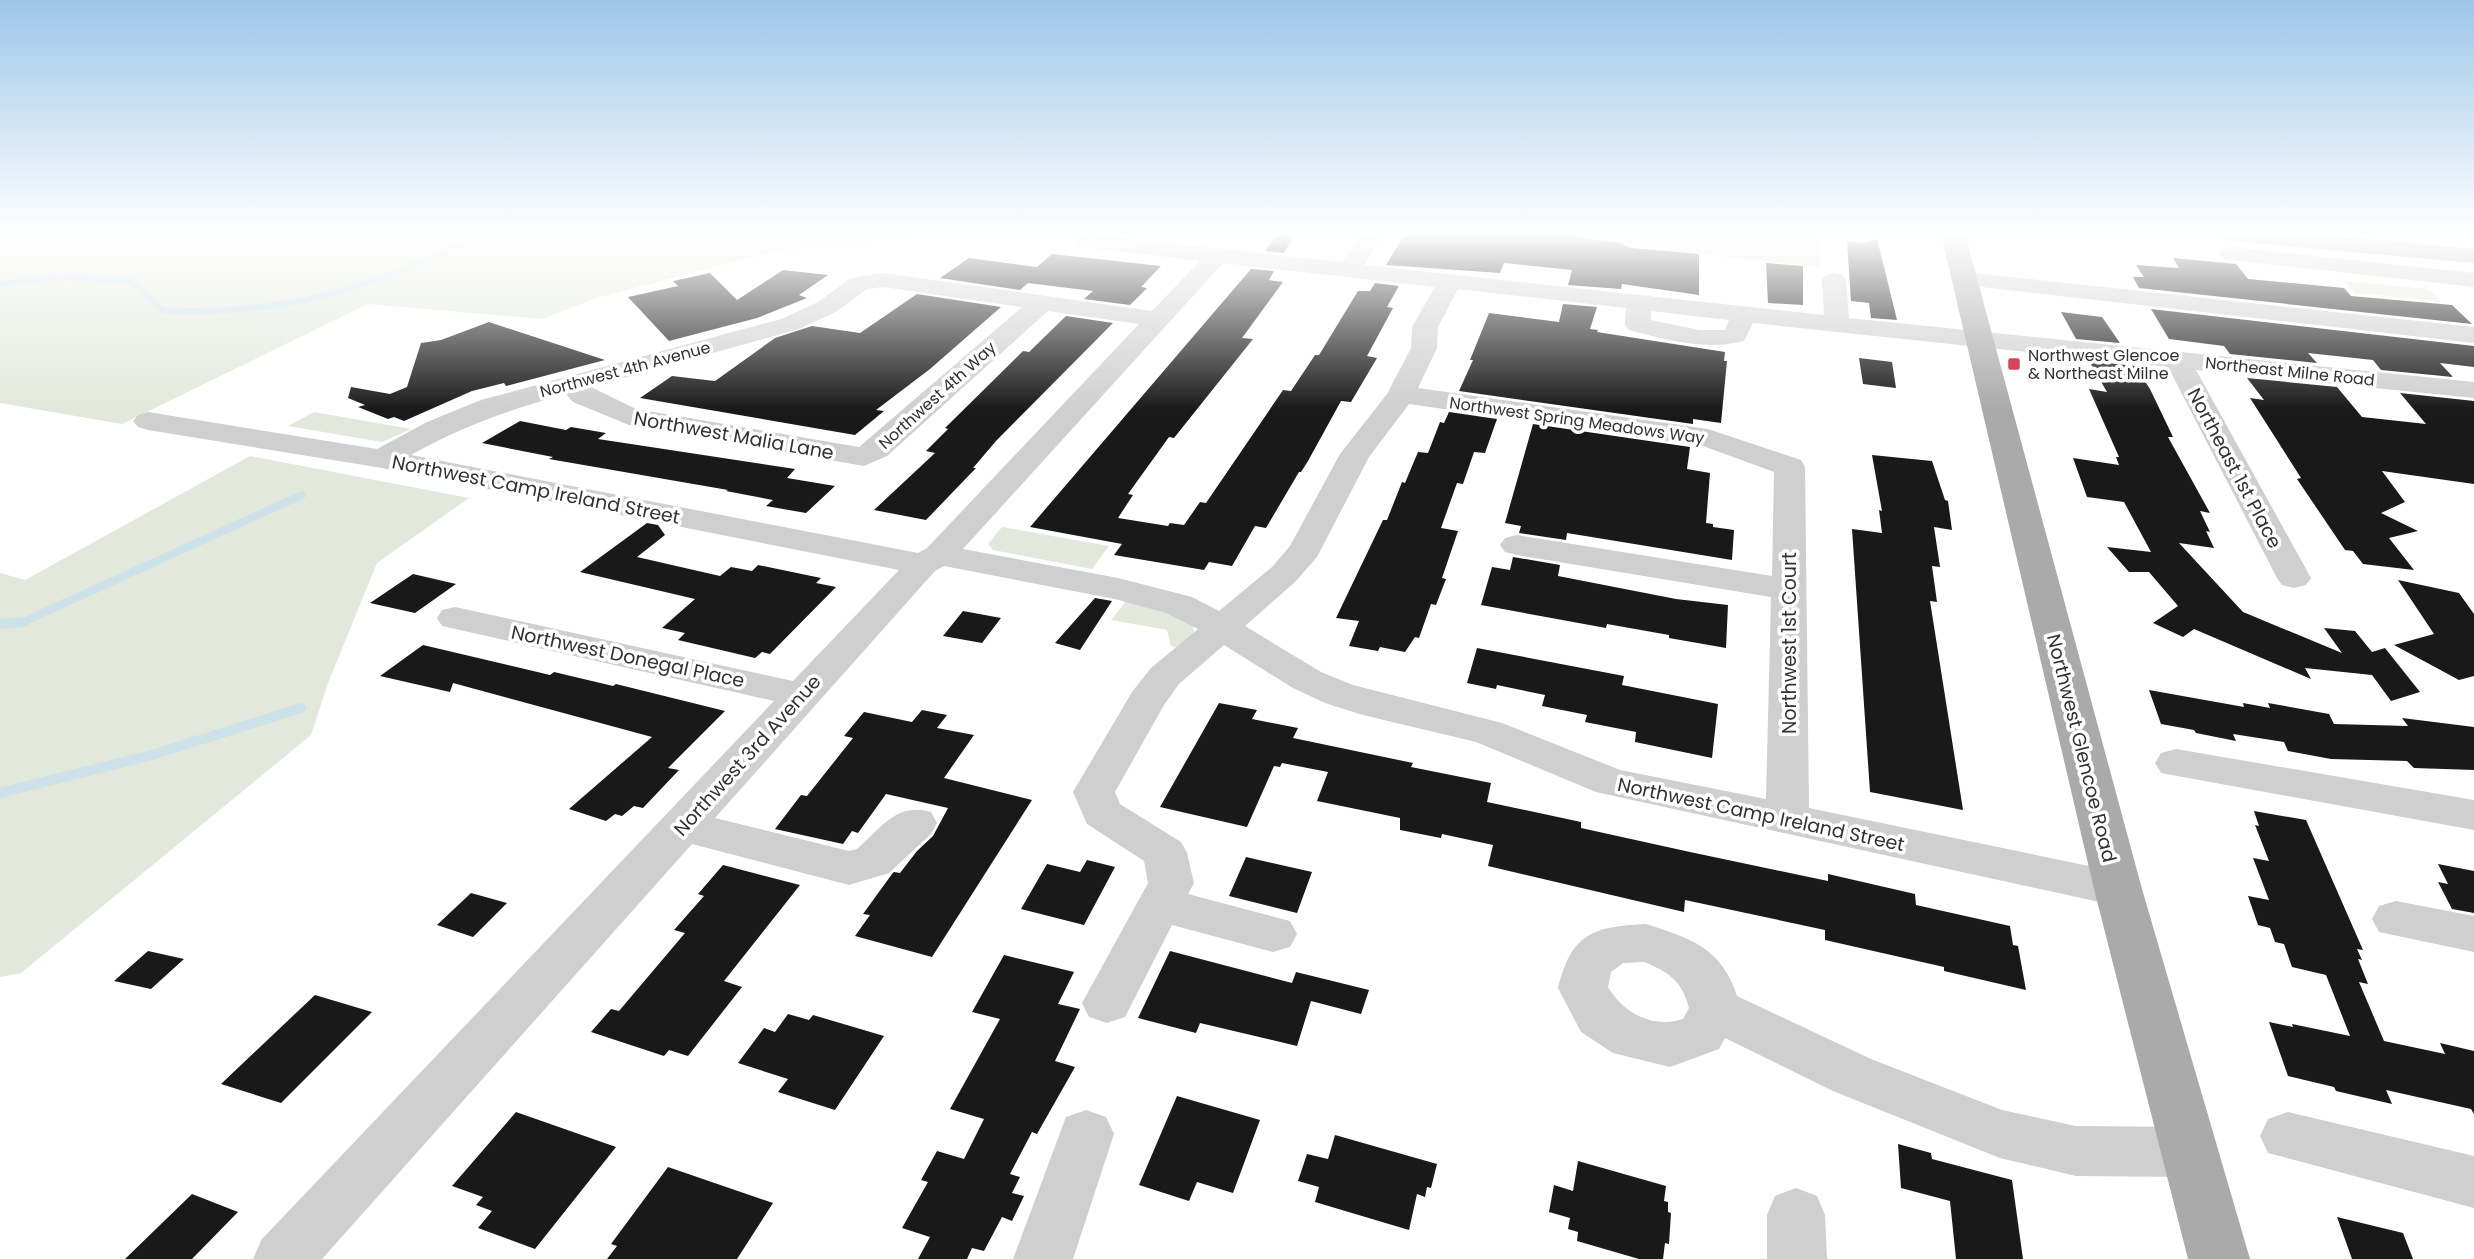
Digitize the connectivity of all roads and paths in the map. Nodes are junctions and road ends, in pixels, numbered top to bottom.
1 (849, 293) edge
2 (967, 293) edge
3 (1182, 293) edge
4 (1444, 293) edge
5 (1541, 293) edge
6 (1835, 293) edge
7 (1968, 293) edge
8 (2089, 293) edge
9 (2450, 293) edge
10 (1041, 304) junction
11 (2466, 308) edge
12 (1157, 319) junction
13 (1837, 325) junction
14 (2474, 335) edge
15 (1980, 340) junction
16 (2177, 359) junction
17 (572, 383) junction
18 (2474, 390) edge
19 (1401, 394) junction
20 (148, 421) dead end
21 (864, 457) joint
22 (382, 459) junction
23 (1790, 467) joint
24 (1517, 545) dead end
25 (931, 559) junction
26 (2294, 578) dead end
27 (1789, 589) junction
28 (455, 618) dead end
29 (1222, 627) junction
30 (802, 695) junction
31 (2176, 763) dead end
32 (2474, 815) edge
33 (1787, 820) junction
34 (915, 823) dead end
35 (683, 826) junction
36 (2118, 890) junction
37 (1160, 904) junction
38 (2396, 919) dead end
39 (1273, 934) dead end
40 (2474, 934) edge
41 (1107, 1003) dead end
42 (1715, 1009) dead end
43 (1086, 1134) dead end
44 (2288, 1136) dead end
45 (2188, 1152) junction
46 (2474, 1182) edge
47 (284, 1259) edge
48 (1043, 1259) edge
49 (2219, 1259) edge

1 - 17 street, Northwest 4th Avenue
2 - 10 street, Northwest 4th Avenue
3 - 12 street, Northwest 3rd Avenue
4 - 19 street
5 - 13 street, Northeast Milne Road
6 - 13 street
7 - 15 main road, Northwest Glencoe Road
8 - 14 street
9 - 11 street
10 - 12 street
10 - 21 street, Northwest 4th Way
12 - 25 street, Northwest 3rd Avenue
13 - 15 street, Northeast Milne Road
15 - 16 street, Northeast Milne Road
15 - 36 main road, Northwest Glencoe Road
16 - 18 street, Northeast Milne Road
16 - 26 street, Northeast 1st Place
17 - 21 street, Northwest Malia Lane
17 - 22 street, Northwest 4th Avenue
19 - 23 street, Northwest Spring Meadows Way
19 - 29 street
20 - 22 street, Northwest Camp Ireland Street
22 - 25 street, Northwest Camp Ireland Street
23 - 27 street, Northwest 1st Court
24 - 27 lane
25 - 29 street, Northwest Camp Ireland Street
25 - 30 street, Northwest 3rd Avenue
27 - 33 street, Northwest 1st Court
28 - 30 street, Northwest Donegal Place
29 - 33 street, Northwest Camp Ireland Street
29 - 37 street
30 - 35 street, Northwest 3rd Avenue
31 - 32 street
33 - 36 street, Northwest Camp Ireland Street
34 - 35 street
35 - 47 street, Northwest 3rd Avenue
36 - 45 main road, Northwest Glencoe Road
37 - 39 street
37 - 41 street
38 - 40 street
42 - 45 street
43 - 48 street
44 - 46 street
45 - 49 main road, Northwest Glencoe Road

